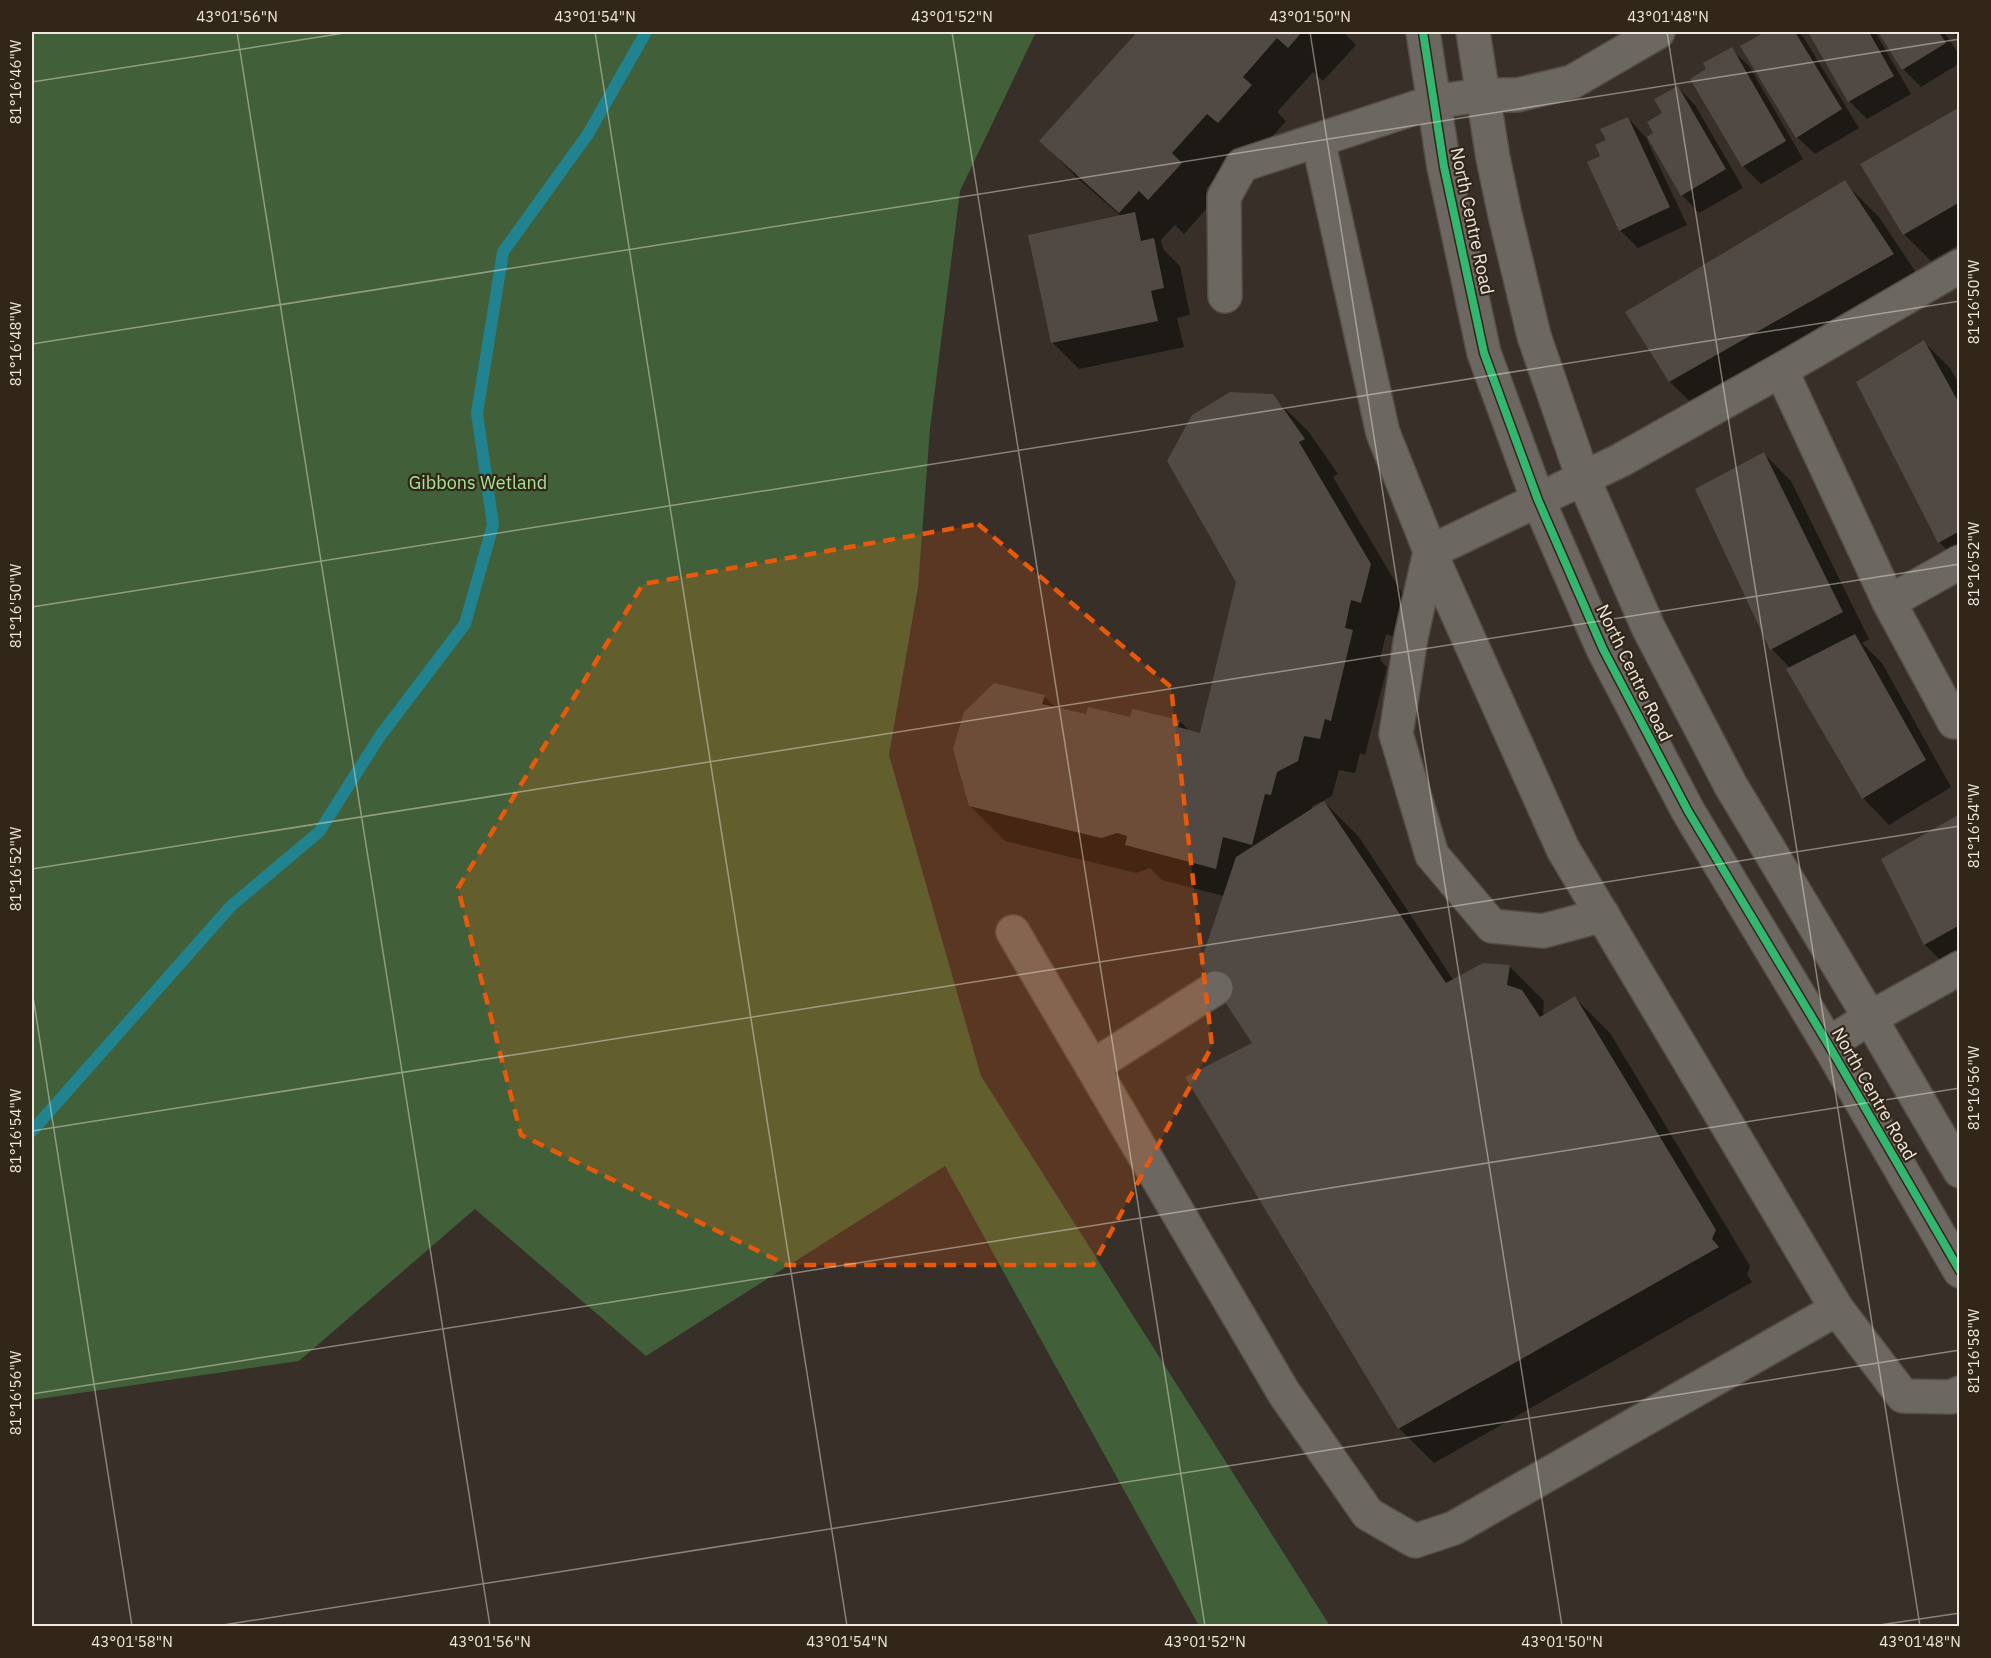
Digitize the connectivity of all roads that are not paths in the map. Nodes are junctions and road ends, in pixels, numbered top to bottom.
1 (1423, 32) edge
2 (1473, 32) edge
3 (1658, 32) edge
4 (1482, 95) junction
5 (1433, 102) junction
6 (1318, 140) junction
7 (1959, 266) edge
8 (1225, 296) dead end
9 (1781, 370) junction
10 (1583, 478) junction
11 (1538, 500) junction
12 (1430, 552) junction
13 (1959, 562) edge
14 (1889, 602) junction
15 (1954, 722) dead end
16 (1603, 915) junction
17 (1013, 932) dead end
18 (1959, 968) edge
19 (1216, 988) dead end
20 (1870, 1018) junction
21 (1828, 1044) junction
22 (1092, 1067) junction
23 (1959, 1171) edge
24 (1959, 1271) edge
25 (1837, 1309) junction
26 (1959, 1393) edge

1 - 5 street, North Centre Road
2 - 4 street, North Centre Road
3 - 4 street
4 - 5 street
4 - 10 street, North Centre Road
5 - 6 street
5 - 11 street, North Centre Road
6 - 8 street
6 - 12 street
7 - 9 street
9 - 10 street
9 - 14 street
10 - 11 street
10 - 20 street, North Centre Road
11 - 12 street
11 - 21 street, North Centre Road
12 - 16 street
12 - 16 street
13 - 14 street
14 - 15 street
16 - 25 street
17 - 22 street
18 - 20 street
19 - 22 street
20 - 21 street
20 - 23 street, North Centre Road
21 - 24 street, North Centre Road
22 - 25 street
25 - 26 street

